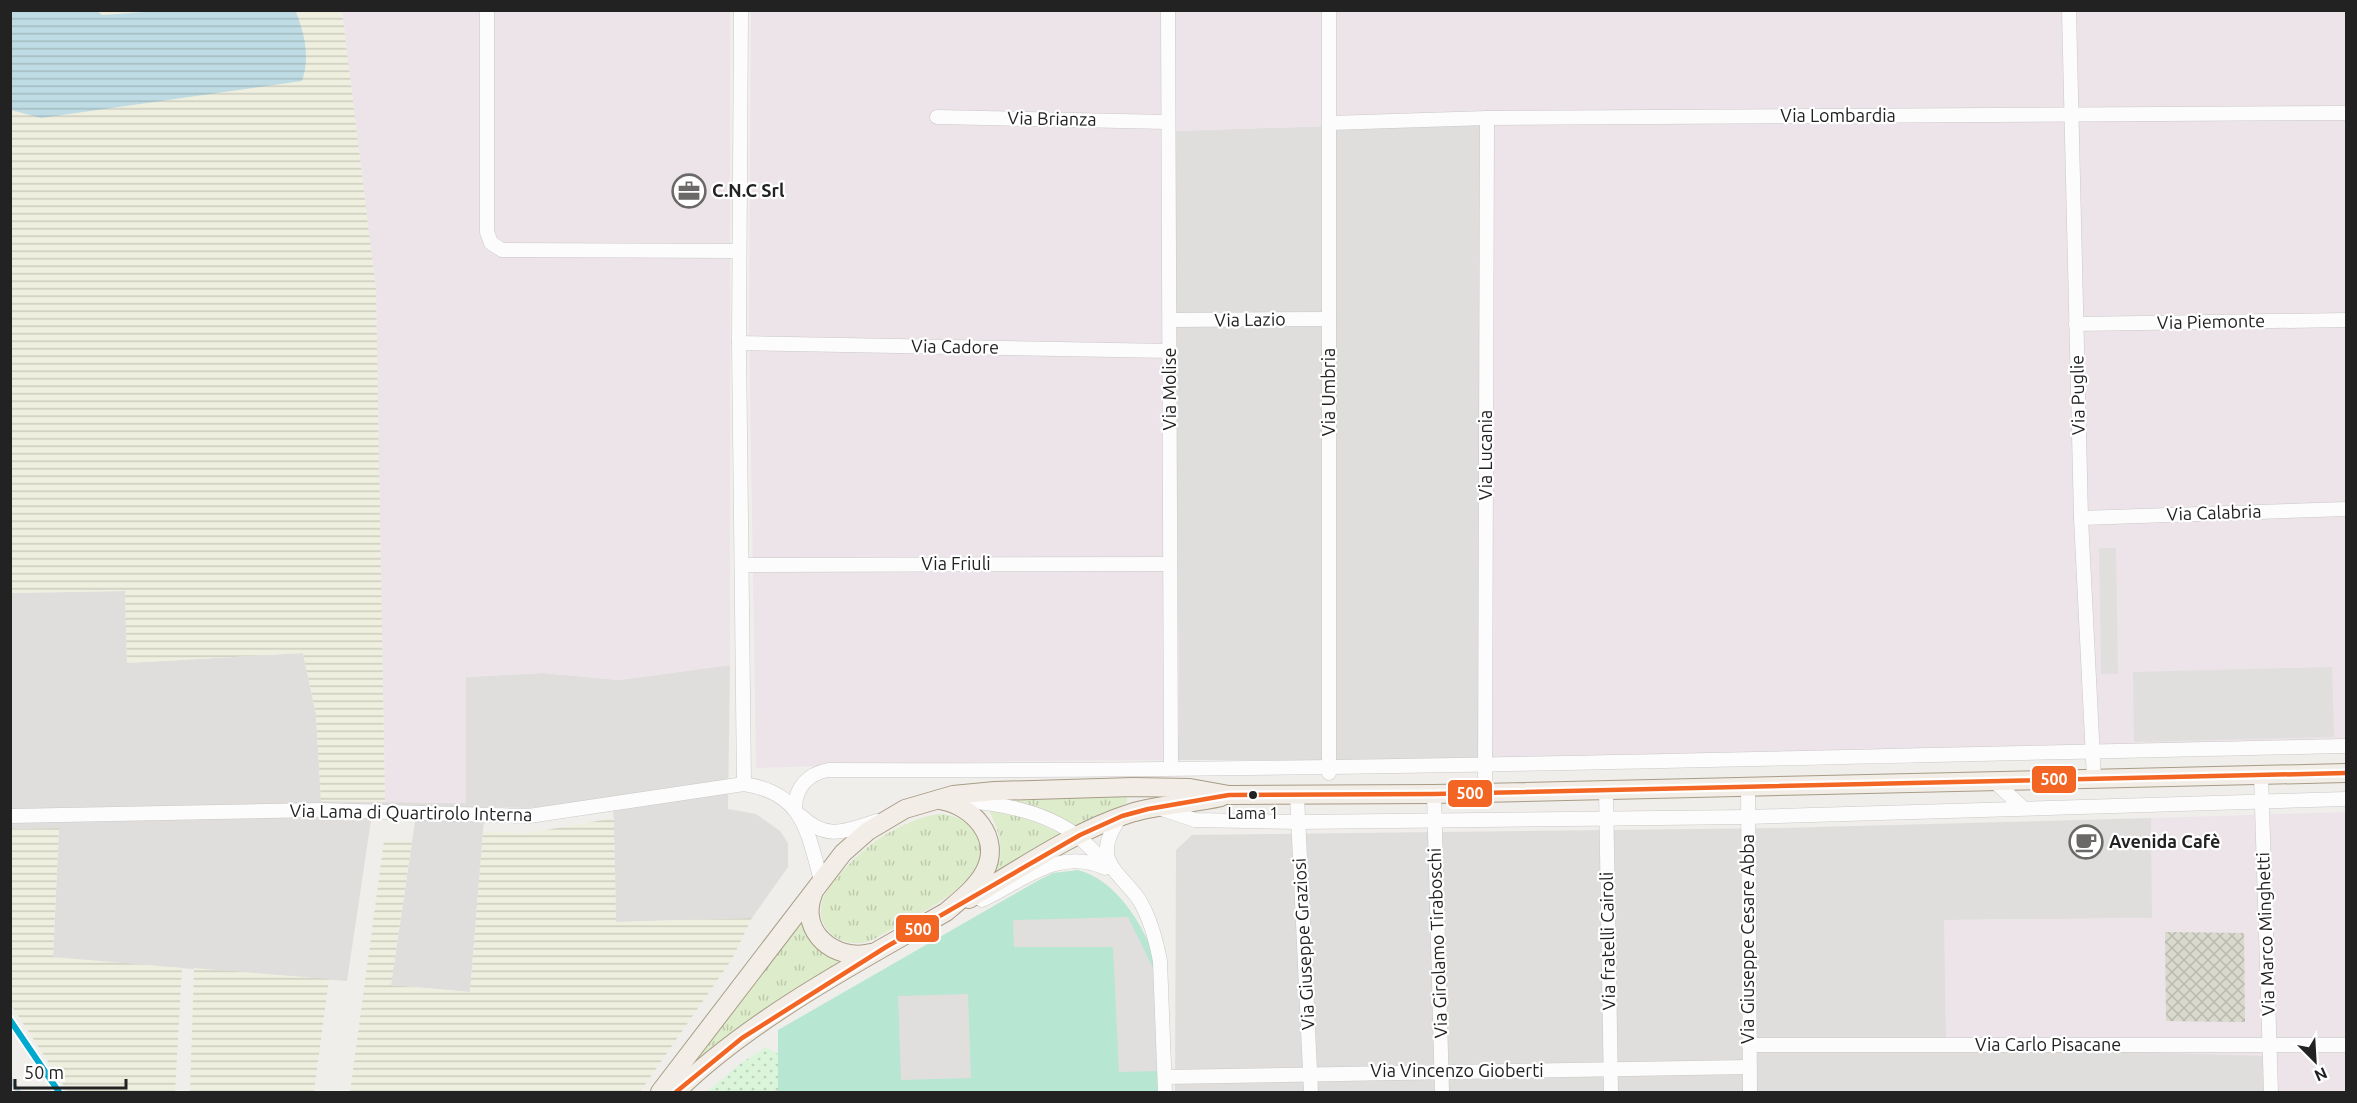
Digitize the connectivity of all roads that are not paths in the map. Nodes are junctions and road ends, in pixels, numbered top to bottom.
1 (486, 10) edge
2 (741, 10) edge
3 (1168, 10) edge
4 (1329, 10) edge
5 (2069, 10) edge
6 (2346, 113) edge
7 (2072, 115) junction
8 (937, 117) dead end
9 (1487, 118) junction
10 (1167, 122) junction
11 (1330, 123) junction
12 (740, 251) junction
13 (1329, 319) junction
14 (2346, 320) edge
15 (1171, 321) junction
16 (2076, 324) junction
17 (739, 343) junction
18 (1170, 351) junction
19 (2346, 509) edge
20 (2081, 518) junction
21 (1170, 564) junction
22 (742, 565) junction
23 (2346, 746) edge
24 (2093, 751) junction
25 (1485, 766) junction
26 (1171, 768) junction
27 (1329, 770) junction
28 (2346, 773) edge
29 (2261, 775) junction
30 (2094, 779) junction
31 (1994, 781) junction
32 (744, 784) junction
33 (1748, 786) junction
34 (1605, 790) junction
35 (1485, 793) junction
36 (1434, 794) junction
37 (1229, 795) junction
38 (1298, 795) junction
39 (935, 800) junction
40 (2346, 800) edge
41 (2262, 802) junction
42 (2022, 807) junction
43 (1157, 808) junction
44 (797, 811) junction
45 (893, 815) junction
46 (10, 816) edge
47 (1606, 816) junction
48 (1120, 817) junction
49 (1748, 817) junction
50 (1434, 821) junction
51 (1298, 822) junction
52 (1078, 837) junction
53 (1124, 881) junction
54 (819, 882) junction
55 (953, 908) junction
56 (884, 948) junction
57 (1749, 1045) junction
58 (2269, 1045) junction
59 (2346, 1045) edge
60 (1749, 1067) junction
61 (1611, 1070) junction
62 (1441, 1071) junction
63 (1311, 1073) junction
64 (1165, 1077) junction
65 (660, 1092) edge
66 (676, 1092) edge
67 (1166, 1092) edge
68 (1311, 1092) edge
69 (1442, 1092) edge
70 (1611, 1092) edge
71 (1750, 1092) edge
72 (2271, 1092) edge

1 - 12 street
2 - 12 street
3 - 10 street, Via Molise
4 - 11 street, Via Umbria
5 - 7 street, Via Puglie
6 - 7 street, Via Lombardia
7 - 9 street, Via Lombardia
7 - 16 street, Via Puglie
8 - 10 street, Via Brianza
9 - 11 street, Via Lombardia
9 - 25 street, Via Lucania
10 - 15 street, Via Molise
11 - 13 street, Via Umbria
12 - 17 street
13 - 15 street, Via Lazio
13 - 27 street, Via Umbria
14 - 16 street, Via Piemonte
15 - 18 street, Via Molise
16 - 20 street, Via Puglie
17 - 18 street, Via Cadore
17 - 22 street
18 - 21 street, Via Molise
19 - 20 street, Via Calabria
20 - 24 street, Via Puglie
21 - 22 street, Via Friuli
21 - 26 street, Via Molise
22 - 32 street
23 - 24 street
24 - 25 street
24 - 30 street, Via Puglie
25 - 27 street
25 - 35 street, Via Lucania
26 - 27 street
26 - 44 street
28 - 29 main road
29 - 30 main road
29 - 41 street, Via Marco Minghetti
30 - 31 main road
31 - 33 main road
31 - 42 street
32 - 44 street, Via Lama di Quartirolo Interna
32 - 46 street, Via Lama di Quartirolo Interna
33 - 34 main road
33 - 49 street, Via Giuseppe Cesare Abba
34 - 35 main road
34 - 47 street, Via fratelli Cairoli
35 - 36 main road
36 - 38 main road
36 - 50 street, Via Girolamo Tiraboschi
37 - 38 main road
37 - 39 main road
37 - 43 main road
38 - 51 street, Via Giuseppe Graziosi
39 - 45 main road
39 - 52 street
39 - 55 main road
40 - 41 street
41 - 42 street
41 - 58 street, Via Marco Minghetti
42 - 49 street
43 - 48 main road
43 - 51 street
44 - 45 street, Via Lama di Quartirolo Interna
44 - 54 street
45 - 54 main road
47 - 49 street
47 - 50 street
47 - 61 street, Via fratelli Cairoli
48 - 52 main road
48 - 53 street
49 - 57 street, Via Giuseppe Cesare Abba
50 - 51 street
50 - 62 street, Via Girolamo Tiraboschi
51 - 63 street, Via Giuseppe Graziosi
52 - 53 street
52 - 55 main road
53 - 55 street
53 - 64 street
54 - 56 main road
54 - 65 main road
55 - 56 main road
56 - 66 main road
57 - 58 street, Via Carlo Pisacane
57 - 60 street, Via Giuseppe Cesare Abba
58 - 59 street, Via Carlo Pisacane
58 - 72 street, Via Marco Minghetti
60 - 61 street, Via Vincenzo Gioberti
60 - 71 street, Via Giuseppe Cesare Abba
61 - 62 street, Via Vincenzo Gioberti
61 - 70 street, Via fratelli Cairoli
62 - 63 street, Via Vincenzo Gioberti
62 - 69 street, Via Girolamo Tiraboschi
63 - 64 street, Via Vincenzo Gioberti
63 - 68 street, Via Giuseppe Graziosi
64 - 67 street

